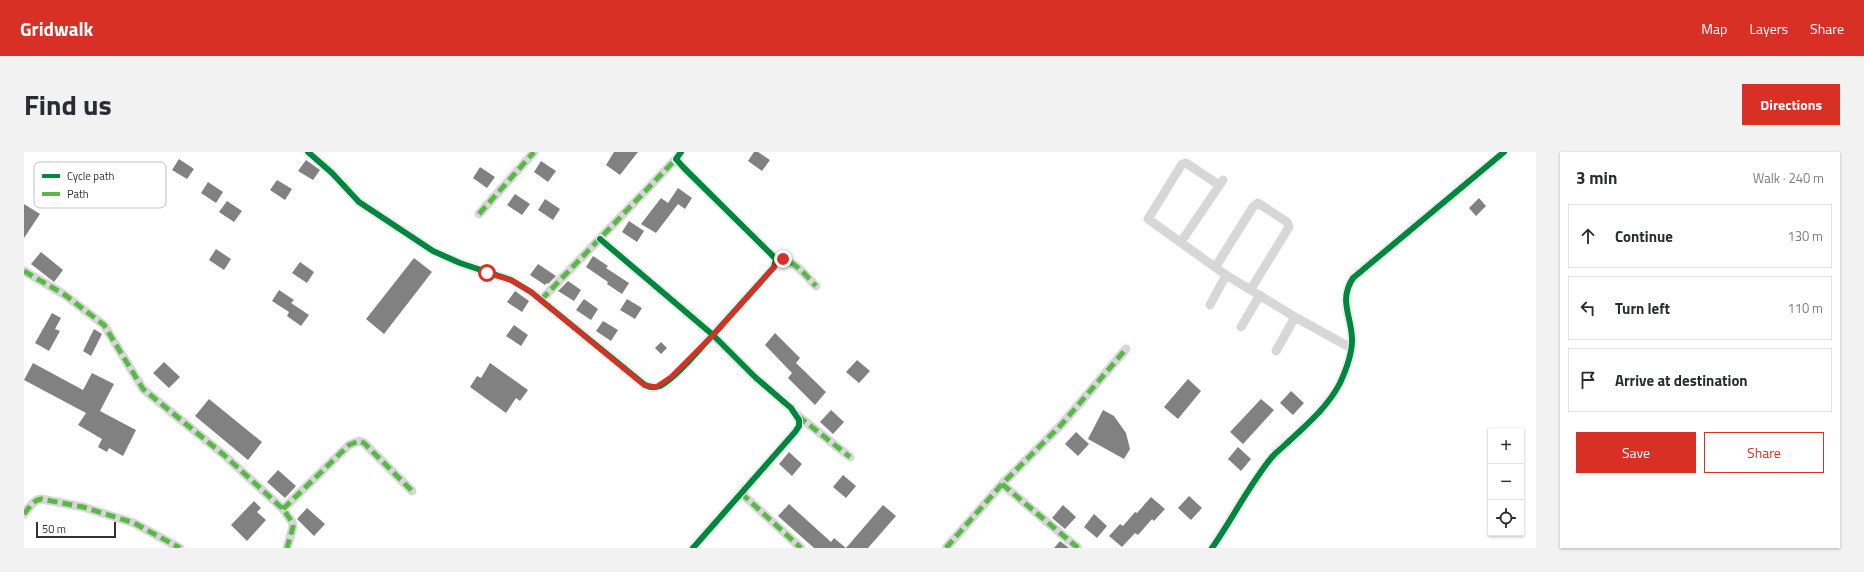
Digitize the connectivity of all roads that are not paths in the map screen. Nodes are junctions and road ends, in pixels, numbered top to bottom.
1 (308, 152) edge
2 (534, 152) edge
3 (1504, 152) edge
4 (679, 155) edge
5 (479, 214) dead end
6 (600, 239) junction
7 (1181, 242) junction
8 (776, 261) junction
9 (1216, 266) junction
10 (24, 270) edge
11 (1226, 274) junction
12 (816, 286) dead end
13 (1251, 290) junction
14 (1260, 295) junction
15 (542, 300) junction
16 (1210, 305) dead end
17 (1296, 317) junction
18 (1241, 326) dead end
19 (713, 335) junction
20 (1351, 348) junction
21 (1126, 349) dead end
22 (1276, 351) dead end
23 (796, 414) junction
24 (850, 457) dead end
25 (1002, 484) junction
26 (412, 491) dead end
27 (741, 493) junction
28 (283, 509) junction
29 (24, 514) edge
30 (180, 548) edge
31 (287, 548) edge
32 (693, 548) edge
33 (801, 548) edge
34 (946, 548) edge
35 (1078, 548) edge
36 (1212, 548) edge

1 - 15 street
2 - 5 street
3 - 20 street
4 - 6 street
4 - 8 street
6 - 15 street
6 - 19 street
7 - 7 street
7 - 9 street
8 - 12 street
8 - 19 street
9 - 11 street
9 - 13 street
10 - 28 street
11 - 13 street
11 - 16 street
13 - 14 street
14 - 17 street
14 - 18 street
15 - 19 street
17 - 20 street
17 - 22 street
19 - 23 street
20 - 36 street
21 - 25 street
23 - 24 street
23 - 27 street
25 - 34 street
25 - 35 street
26 - 28 street
27 - 32 street
27 - 33 street
28 - 31 street
29 - 30 street

